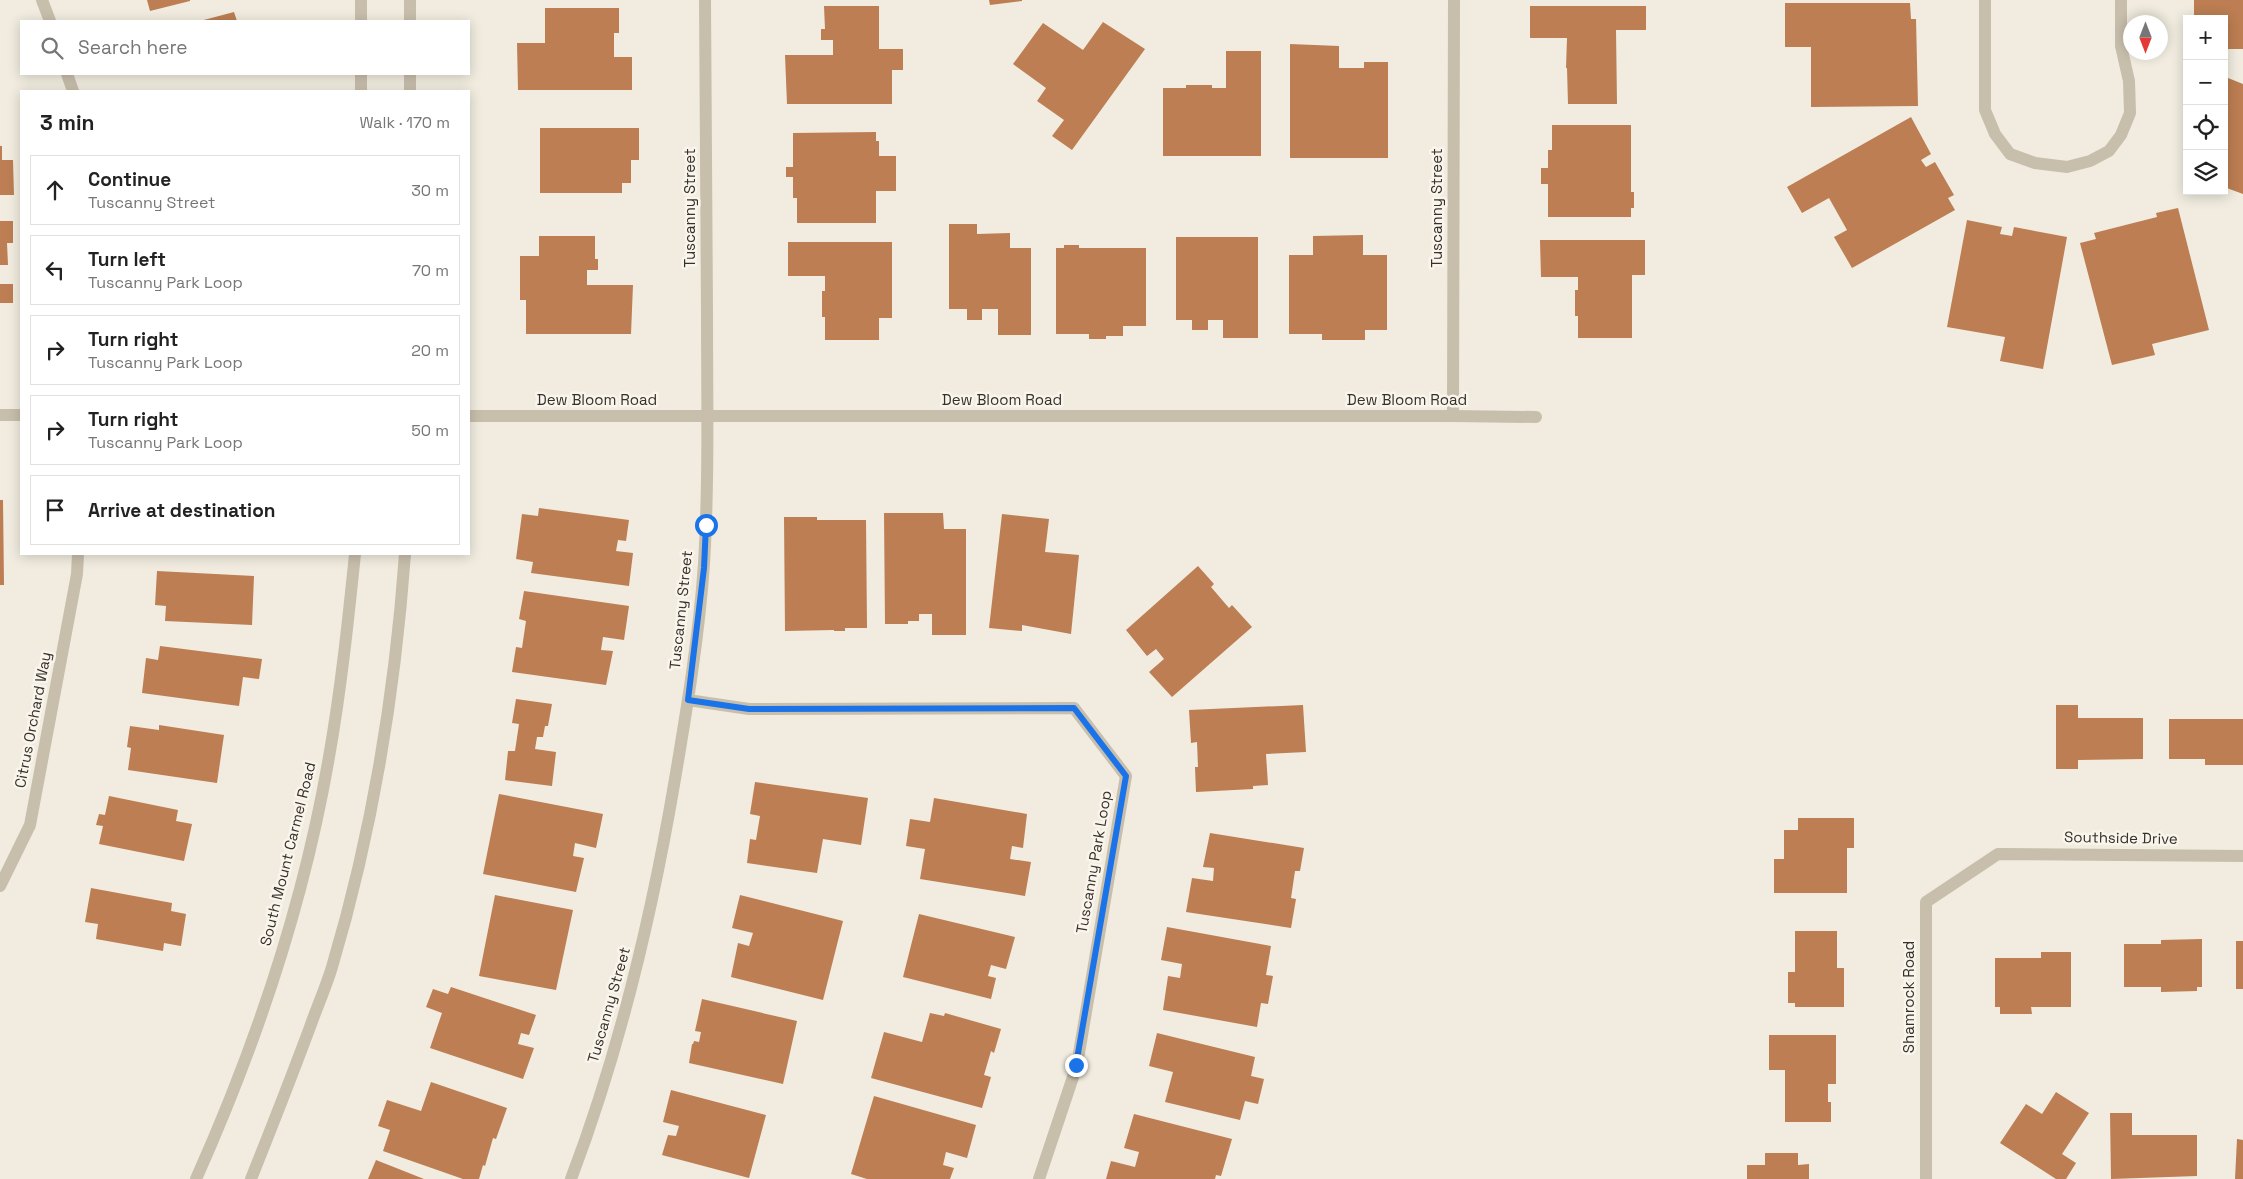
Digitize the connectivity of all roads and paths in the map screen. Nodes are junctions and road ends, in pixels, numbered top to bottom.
1 (42, 0) edge
2 (361, 0) edge
3 (410, 0) edge
4 (705, 0) edge
5 (1454, 0) edge
6 (1985, 0) edge
7 (2121, 0) edge
8 (50, 20) edge
9 (361, 20) edge
10 (410, 20) edge
11 (67, 75) edge
12 (361, 75) edge
13 (410, 75) edge
14 (73, 90) edge
15 (361, 90) edge
16 (410, 90) edge
17 (0, 415) edge
18 (20, 415) edge
19 (470, 416) edge
20 (1453, 416) junction
21 (708, 417) junction
22 (1536, 418) dead end
23 (78, 555) edge
24 (355, 555) edge
25 (405, 555) edge
26 (688, 700) junction
27 (1998, 854) joint
28 (2243, 856) edge
29 (0, 886) edge
30 (196, 1179) edge
31 (251, 1179) edge
32 (571, 1179) edge
33 (1039, 1179) edge
34 (1926, 1179) edge

1 - 8 street
2 - 9 street
3 - 10 street
4 - 21 street, Tuscanny Street
5 - 20 street, Tuscanny Street
6 - 7 street
11 - 14 street
12 - 15 street
13 - 16 street
17 - 18 street
19 - 21 street, Dew Bloom Road
20 - 21 street, Dew Bloom Road
20 - 22 street, Dew Bloom Road
21 - 26 street, Tuscanny Street
23 - 29 street, Citrus Orchard Way
24 - 30 street, South Mount Carmel Road
25 - 31 street
26 - 32 street, Tuscanny Street
26 - 33 street, Tuscanny Park Loop
27 - 28 street, Southside Drive
27 - 34 street, Shamrock Road

